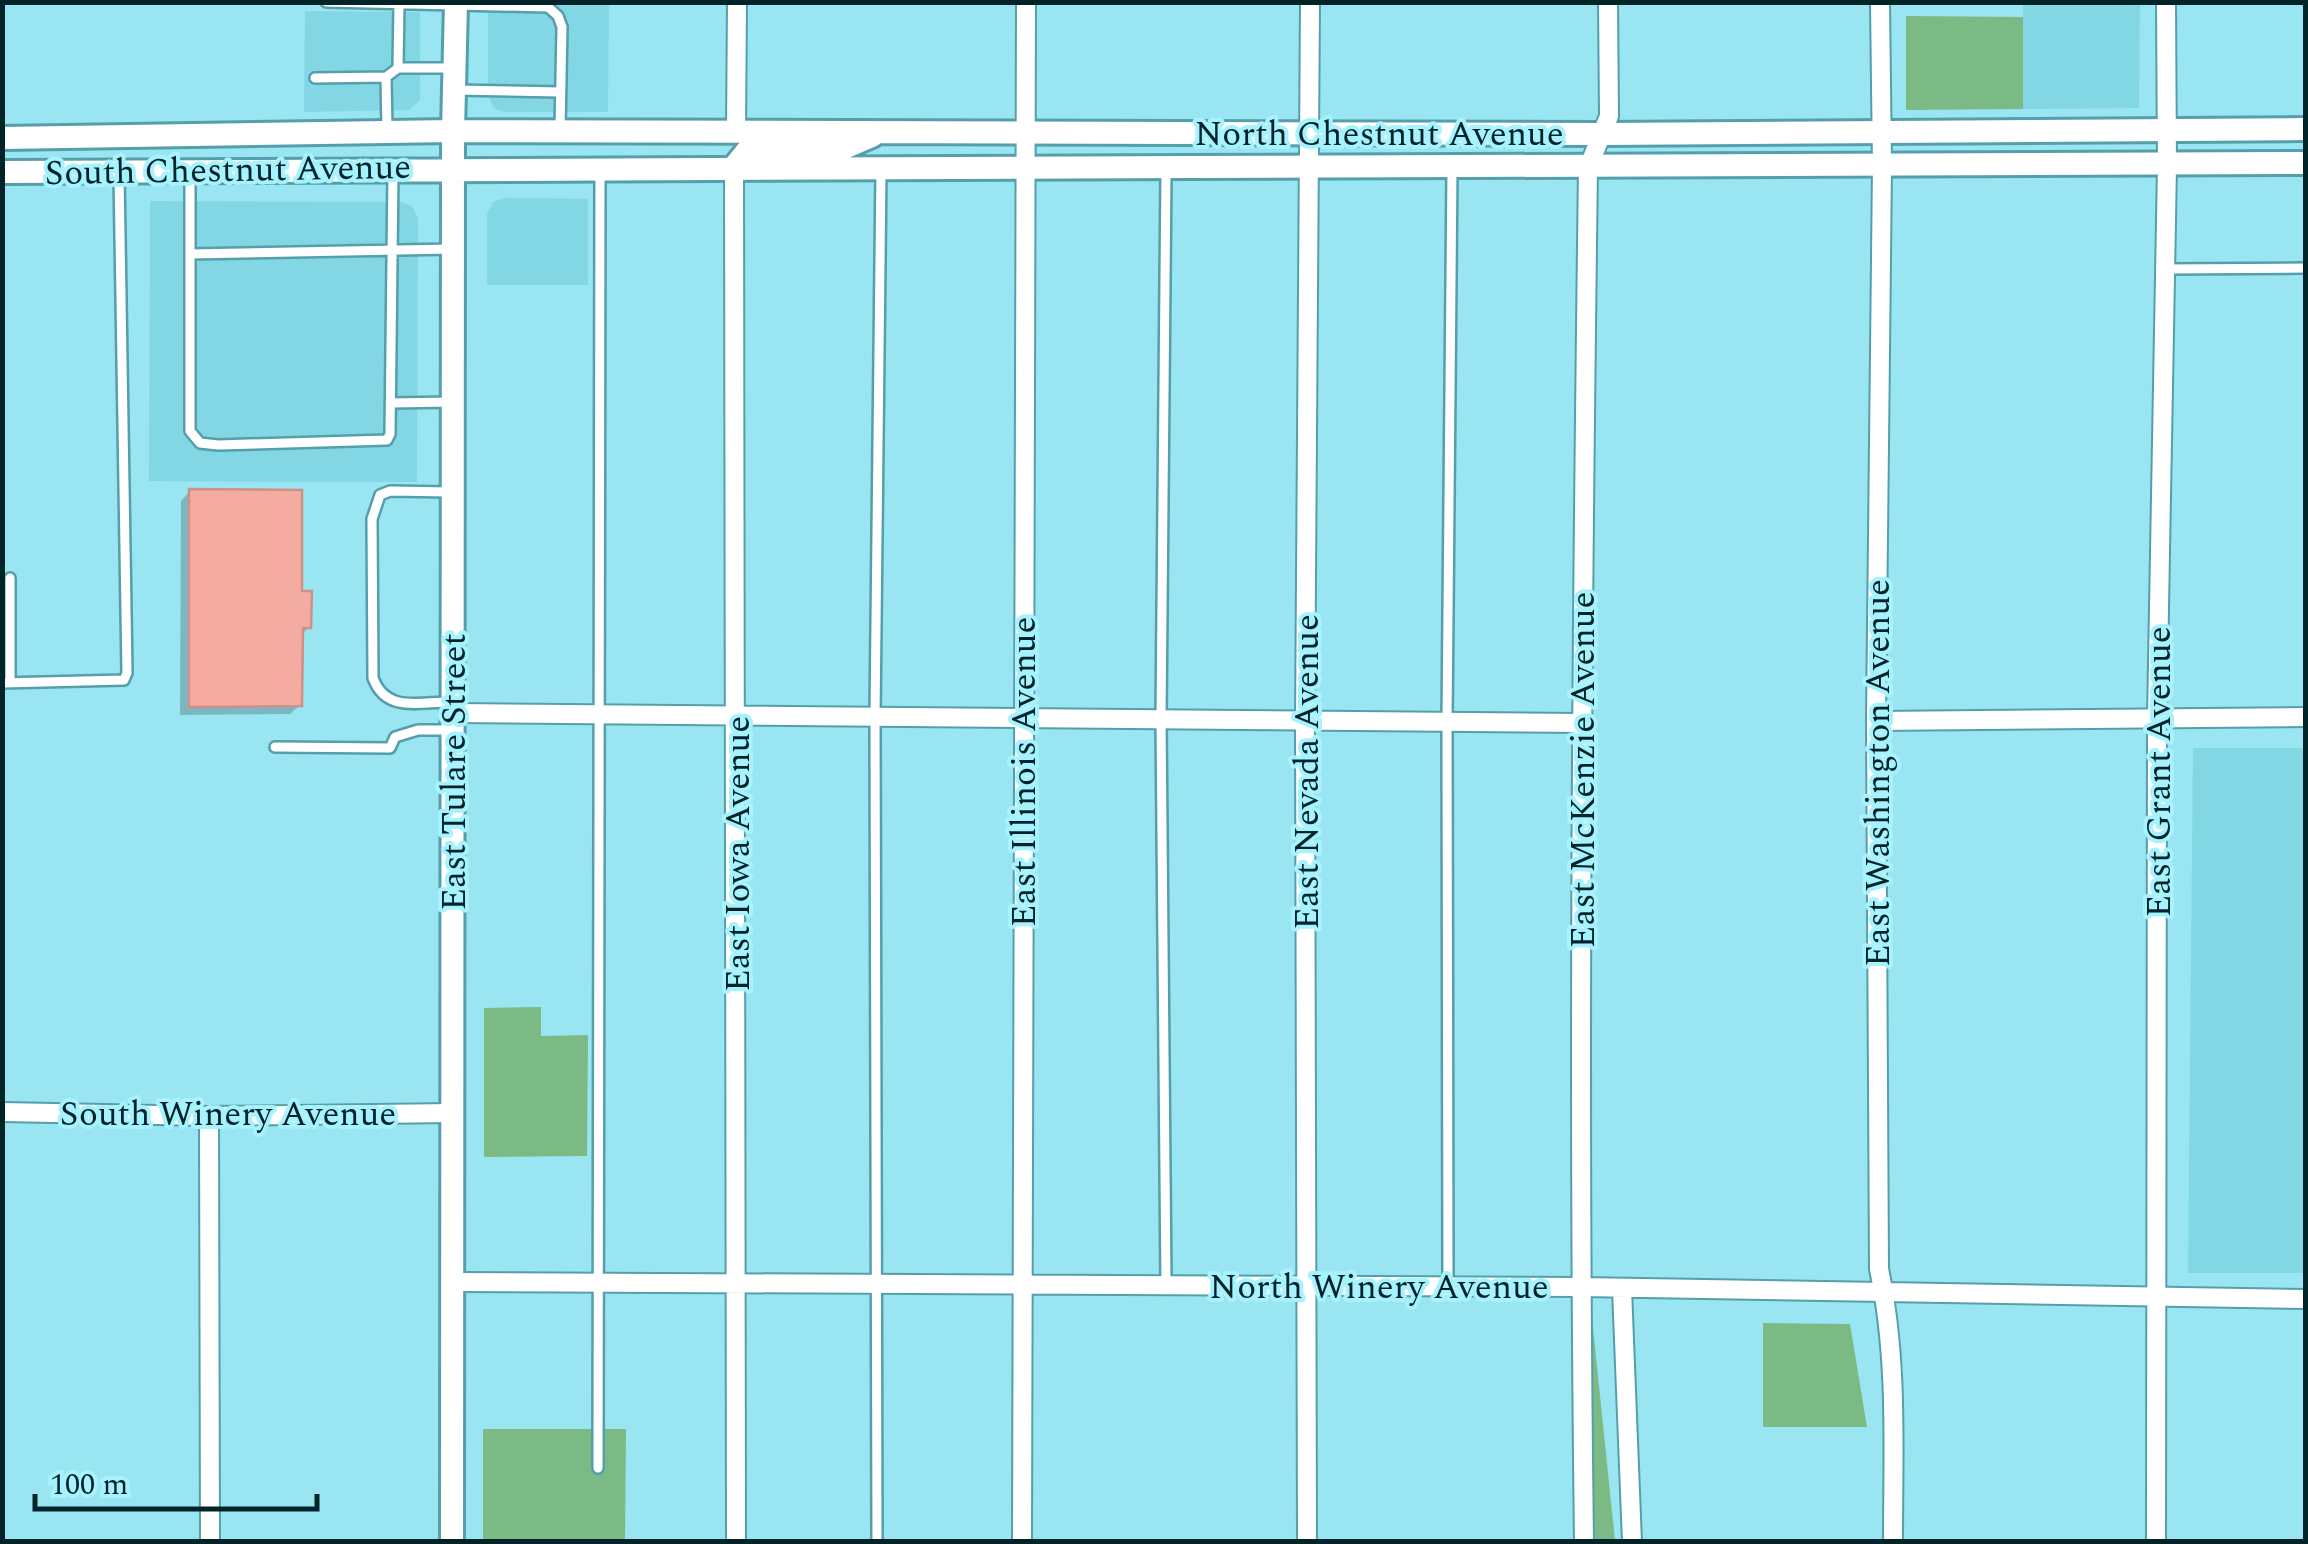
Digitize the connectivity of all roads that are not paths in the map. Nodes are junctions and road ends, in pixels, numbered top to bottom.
1 (326, 2) edge
2 (737, 2) edge
3 (1026, 2) edge
4 (1310, 2) edge
5 (1608, 2) edge
6 (1880, 2) edge
7 (2166, 2) edge
8 (456, 3) edge
9 (399, 4) edge
10 (398, 68) junction
11 (386, 77) junction
12 (315, 78) dead end
13 (454, 79) junction
14 (560, 92) junction
15 (2306, 129) edge
16 (2166, 130) junction
17 (452, 131) junction
18 (387, 132) junction
19 (560, 132) junction
20 (736, 132) junction
21 (879, 132) junction
22 (1026, 132) junction
23 (1310, 132) junction
24 (1882, 132) junction
25 (1602, 134) junction
26 (2, 138) edge
27 (2306, 164) edge
28 (2166, 165) junction
29 (600, 166) junction
30 (734, 166) junction
31 (1882, 166) junction
32 (394, 167) junction
33 (453, 167) junction
34 (880, 168) junction
35 (1026, 168) junction
36 (1166, 168) junction
37 (1310, 168) junction
38 (1452, 168) junction
39 (1588, 168) junction
40 (190, 170) junction
41 (119, 171) junction
42 (2, 172) edge
43 (453, 249) junction
44 (392, 251) junction
45 (190, 254) junction
46 (2165, 268) junction
47 (2306, 268) edge
48 (453, 402) junction
49 (391, 403) junction
50 (453, 492) junction
51 (10, 578) dead end
52 (6, 683) edge
53 (598, 713) junction
54 (453, 715) junction
55 (736, 716) junction
56 (874, 716) junction
57 (1022, 716) junction
58 (1161, 718) junction
59 (2157, 718) junction
60 (2306, 718) edge
61 (1305, 720) junction
62 (1876, 720) junction
63 (1446, 722) junction
64 (1582, 722) junction
65 (275, 747) dead end
66 (2, 1112) edge
67 (452, 1113) junction
68 (208, 1116) junction
69 (452, 1282) junction
70 (598, 1283) junction
71 (738, 1283) junction
72 (878, 1285) junction
73 (1024, 1285) junction
74 (1166, 1285) junction
75 (1308, 1286) junction
76 (1448, 1286) junction
77 (1580, 1287) junction
78 (1622, 1289) junction
79 (1884, 1292) junction
80 (2156, 1299) junction
81 (2306, 1299) edge
82 (598, 1468) dead end
83 (210, 1542) edge
84 (452, 1542) edge
85 (736, 1542) edge
86 (878, 1542) edge
87 (1022, 1542) edge
88 (1307, 1542) edge
89 (1584, 1542) edge
90 (1632, 1542) edge
91 (1893, 1542) edge
92 (2156, 1542) edge

1 - 9 lane
2 - 20 street
3 - 22 street, East Illinois Avenue
4 - 23 street, East Nevada Avenue
5 - 25 street, East McKenzie Avenue
6 - 24 street, East Washington Avenue
7 - 16 street, East Grant Avenue
8 - 9 lane
8 - 13 main road, East Tulare Street
8 - 14 lane
9 - 10 lane
10 - 11 lane
10 - 13 lane
11 - 12 lane
11 - 18 lane
13 - 14 lane
13 - 17 main road, East Tulare Street
14 - 19 lane
15 - 16 main road, North Chestnut Avenue
16 - 24 main road, North Chestnut Avenue
16 - 28 street, East Grant Avenue
17 - 18 main road, South Chestnut Avenue
17 - 19 main road, North Chestnut Avenue
17 - 33 main road, East Tulare Street
18 - 26 main road, South Chestnut Avenue
19 - 20 main road, North Chestnut Avenue
20 - 21 main road, North Chestnut Avenue
21 - 22 main road, North Chestnut Avenue
21 - 30 main road
22 - 23 main road, North Chestnut Avenue
22 - 35 street, East Illinois Avenue
23 - 25 main road, North Chestnut Avenue
23 - 37 street, East Nevada Avenue
24 - 25 main road, North Chestnut Avenue
24 - 31 street, East Washington Avenue
25 - 39 street, East McKenzie Avenue
27 - 28 main road, North Chestnut Avenue
28 - 31 main road, North Chestnut Avenue
28 - 46 street, East Grant Avenue
29 - 30 main road, North Chestnut Avenue
29 - 33 main road, North Chestnut Avenue
29 - 53 lane
30 - 34 main road, North Chestnut Avenue
30 - 55 street, East Iowa Avenue
31 - 39 main road, North Chestnut Avenue
31 - 62 street, East Washington Avenue
32 - 33 main road, South Chestnut Avenue
32 - 40 main road, South Chestnut Avenue
32 - 44 lane
33 - 43 main road, East Tulare Street
34 - 35 main road, North Chestnut Avenue
34 - 56 lane
35 - 36 main road, North Chestnut Avenue
35 - 57 street, East Illinois Avenue
36 - 37 main road, North Chestnut Avenue
36 - 58 lane
37 - 38 main road, North Chestnut Avenue
37 - 61 street, East Nevada Avenue
38 - 39 main road, North Chestnut Avenue
38 - 63 lane
39 - 64 street, East McKenzie Avenue
40 - 41 main road, South Chestnut Avenue
40 - 45 lane
41 - 42 main road, South Chestnut Avenue
41 - 52 lane
43 - 44 lane
43 - 48 main road, East Tulare Street
44 - 45 lane
44 - 49 lane
45 - 49 lane
46 - 47 lane
46 - 59 street, East Grant Avenue
48 - 49 lane
48 - 50 main road, East Tulare Street
50 - 54 main road, East Tulare Street
50 - 54 lane
51 - 52 lane
53 - 54 street
53 - 55 street
53 - 70 lane
54 - 65 lane
54 - 67 main road, East Tulare Street
55 - 56 street
55 - 71 street, East Iowa Avenue
56 - 57 street
56 - 72 lane
57 - 58 street
57 - 73 street, East Illinois Avenue
58 - 61 street
58 - 74 lane
59 - 60 street
59 - 62 street
59 - 80 street, East Grant Avenue
61 - 63 street
61 - 75 street, East Nevada Avenue
62 - 79 street, East Washington Avenue
63 - 64 street
63 - 76 lane
64 - 77 street, East McKenzie Avenue
66 - 68 street, South Winery Avenue
67 - 68 street, South Winery Avenue
67 - 69 main road, East Tulare Street
68 - 83 street
69 - 70 street, North Winery Avenue
69 - 84 main road, East Tulare Street
70 - 71 street, North Winery Avenue
70 - 82 lane
71 - 72 street, North Winery Avenue
71 - 85 street, East Iowa Avenue
72 - 73 street, North Winery Avenue
72 - 86 lane
73 - 74 street, North Winery Avenue
73 - 87 street, East Illinois Avenue
74 - 75 street, North Winery Avenue
75 - 76 street, North Winery Avenue
75 - 88 street, East Nevada Avenue
76 - 77 street, North Winery Avenue
77 - 78 street, North Winery Avenue
77 - 89 street, East McKenzie Avenue
78 - 79 street, North Winery Avenue
78 - 90 street
79 - 80 street, North Winery Avenue
79 - 91 street, East Washington Avenue
80 - 81 street, North Winery Avenue
80 - 92 street, East Grant Avenue

